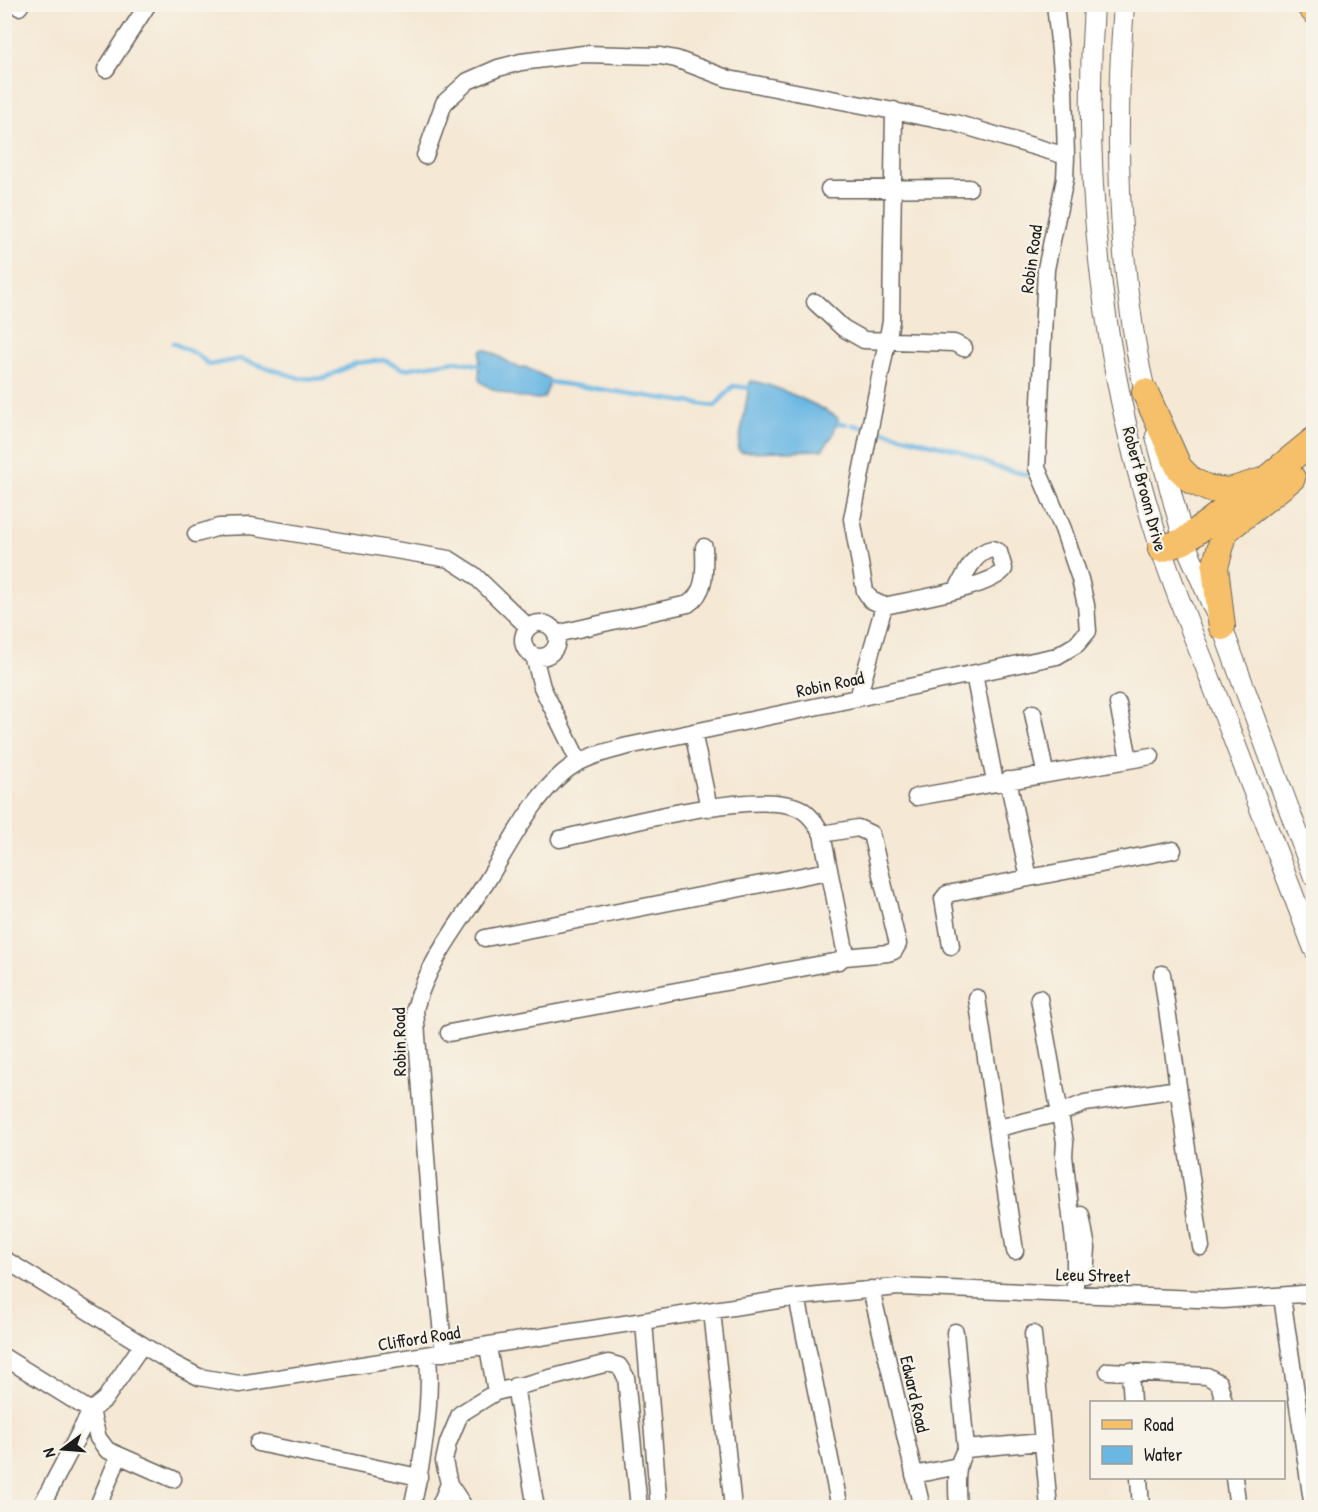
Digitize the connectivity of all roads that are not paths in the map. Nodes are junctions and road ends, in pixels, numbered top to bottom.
1 (148, 4) edge
2 (1055, 4) edge
3 (1094, 4) edge
4 (1124, 4) edge
5 (1308, 4) edge
6 (1314, 11) edge
7 (106, 69) dead end
8 (894, 110) junction
9 (425, 156) dead end
10 (1066, 156) junction
11 (969, 188) dead end
12 (828, 189) dead end
13 (893, 189) junction
14 (815, 302) dead end
15 (887, 343) junction
16 (964, 348) dead end
17 (1145, 392) junction
18 (1314, 440) edge
19 (1314, 460) edge
20 (1265, 480) junction
21 (1225, 531) junction
22 (196, 534) dead end
23 (704, 547) dead end
24 (1175, 553) junction
25 (957, 589) dead end
26 (884, 606) junction
27 (528, 627) junction
28 (1222, 627) junction
29 (556, 634) junction
30 (534, 656) junction
31 (974, 674) junction
32 (858, 698) junction
33 (1118, 704) dead end
34 (1033, 713) dead end
35 (693, 732) junction
36 (1151, 756) dead end
37 (1129, 759) junction
38 (579, 762) junction
39 (1045, 772) junction
40 (1002, 781) junction
41 (916, 797) dead end
42 (709, 808) junction
43 (822, 834) junction
44 (560, 838) dead end
45 (1173, 850) dead end
46 (828, 871) junction
47 (1314, 877) edge
48 (1029, 878) junction
49 (484, 939) dead end
50 (951, 946) dead end
51 (1314, 949) edge
52 (845, 957) junction
53 (1162, 974) dead end
54 (977, 998) dead end
55 (1039, 998) dead end
56 (449, 1033) dead end
57 (1178, 1089) junction
58 (1060, 1113) junction
59 (998, 1128) junction
60 (1201, 1247) dead end
61 (1015, 1251) dead end
62 (4, 1259) edge
63 (871, 1289) junction
64 (1314, 1293) edge
65 (1080, 1294) junction
66 (797, 1297) junction
67 (1282, 1298) junction
68 (712, 1311) junction
69 (644, 1322) junction
70 (955, 1332) dead end
71 (1033, 1334) dead end
72 (142, 1345) junction
73 (488, 1347) junction
74 (436, 1355) junction
75 (4, 1357) edge
76 (1108, 1371) dead end
77 (1130, 1371) junction
78 (515, 1386) junction
79 (496, 1392) junction
80 (1132, 1401) edge
81 (1224, 1401) edge
82 (91, 1411) junction
83 (1042, 1442) junction
84 (258, 1443) dead end
85 (966, 1449) junction
86 (119, 1456) junction
87 (958, 1466) junction
88 (914, 1475) junction
89 (419, 1478) junction
90 (172, 1479) dead end
91 (1139, 1479) edge
92 (1234, 1479) edge
93 (448, 1484) junction
94 (40, 1508) edge
95 (97, 1508) edge
96 (412, 1508) edge
97 (439, 1508) edge
98 (465, 1508) edge
99 (536, 1508) edge
100 (639, 1508) edge
101 (659, 1508) edge
102 (733, 1508) edge
103 (840, 1508) edge
104 (922, 1508) edge
105 (958, 1508) edge
106 (1049, 1508) edge
107 (1142, 1508) edge
108 (1238, 1508) edge
109 (1313, 1508) edge

1 - 7 street
2 - 10 street, Robin Road
3 - 24 street, Robert Broom Drive
4 - 17 street, Robert Broom Drive
5 - 6 main road
8 - 9 street
8 - 10 street
8 - 13 street
10 - 31 street, Robin Road
11 - 13 street
12 - 13 street
13 - 15 street
14 - 15 street
15 - 16 street
15 - 26 street
17 - 20 main road
17 - 24 street, Robert Broom Drive
18 - 20 main road
19 - 21 main road
20 - 24 main road
21 - 24 main road
21 - 28 main road
22 - 27 street
23 - 29 street
24 - 28 street, Robert Broom Drive
24 - 51 street, Robert Broom Drive
25 - 26 street
26 - 32 street
27 - 29 street
27 - 30 street
28 - 47 street, Robert Broom Drive
29 - 30 street
30 - 38 street
31 - 32 street, Robin Road
31 - 40 street
32 - 35 street, Robin Road
33 - 37 street
34 - 39 street
35 - 38 street, Robin Road
35 - 42 street
36 - 37 street
37 - 39 street
38 - 74 street, Robin Road
39 - 40 street
40 - 41 street
40 - 48 street
42 - 43 street
42 - 44 street
43 - 46 street
43 - 52 street
45 - 48 street
46 - 49 street
46 - 52 street
48 - 50 street
52 - 56 street
53 - 57 street
54 - 59 street
55 - 58 street
57 - 58 street
57 - 60 street
58 - 59 street
58 - 65 street
59 - 61 street
62 - 72 street, Clifford Road
63 - 65 street, Leeu Street
63 - 66 street, Clifford Road
63 - 88 street, Edward Road
64 - 67 street, Leeu Street
65 - 67 street, Leeu Street
66 - 68 street, Clifford Road
66 - 103 street
67 - 109 street
68 - 69 street, Clifford Road
68 - 102 street
69 - 73 street, Clifford Road
69 - 101 street
70 - 85 street
71 - 83 street
72 - 74 street, Clifford Road
72 - 82 street
73 - 74 street, Clifford Road
73 - 79 street
74 - 89 street, Robin Road
75 - 82 street
76 - 77 street
77 - 80 street
77 - 81 street
78 - 79 street
78 - 99 street
78 - 100 street
79 - 93 street
82 - 86 street
82 - 94 street
83 - 85 street
83 - 106 street
84 - 89 street
85 - 87 street
86 - 90 street
86 - 95 street
87 - 88 street
87 - 105 street
88 - 104 street, Edward Road
89 - 96 street, Robin Road
91 - 107 street
92 - 108 street
93 - 97 street
93 - 98 street

